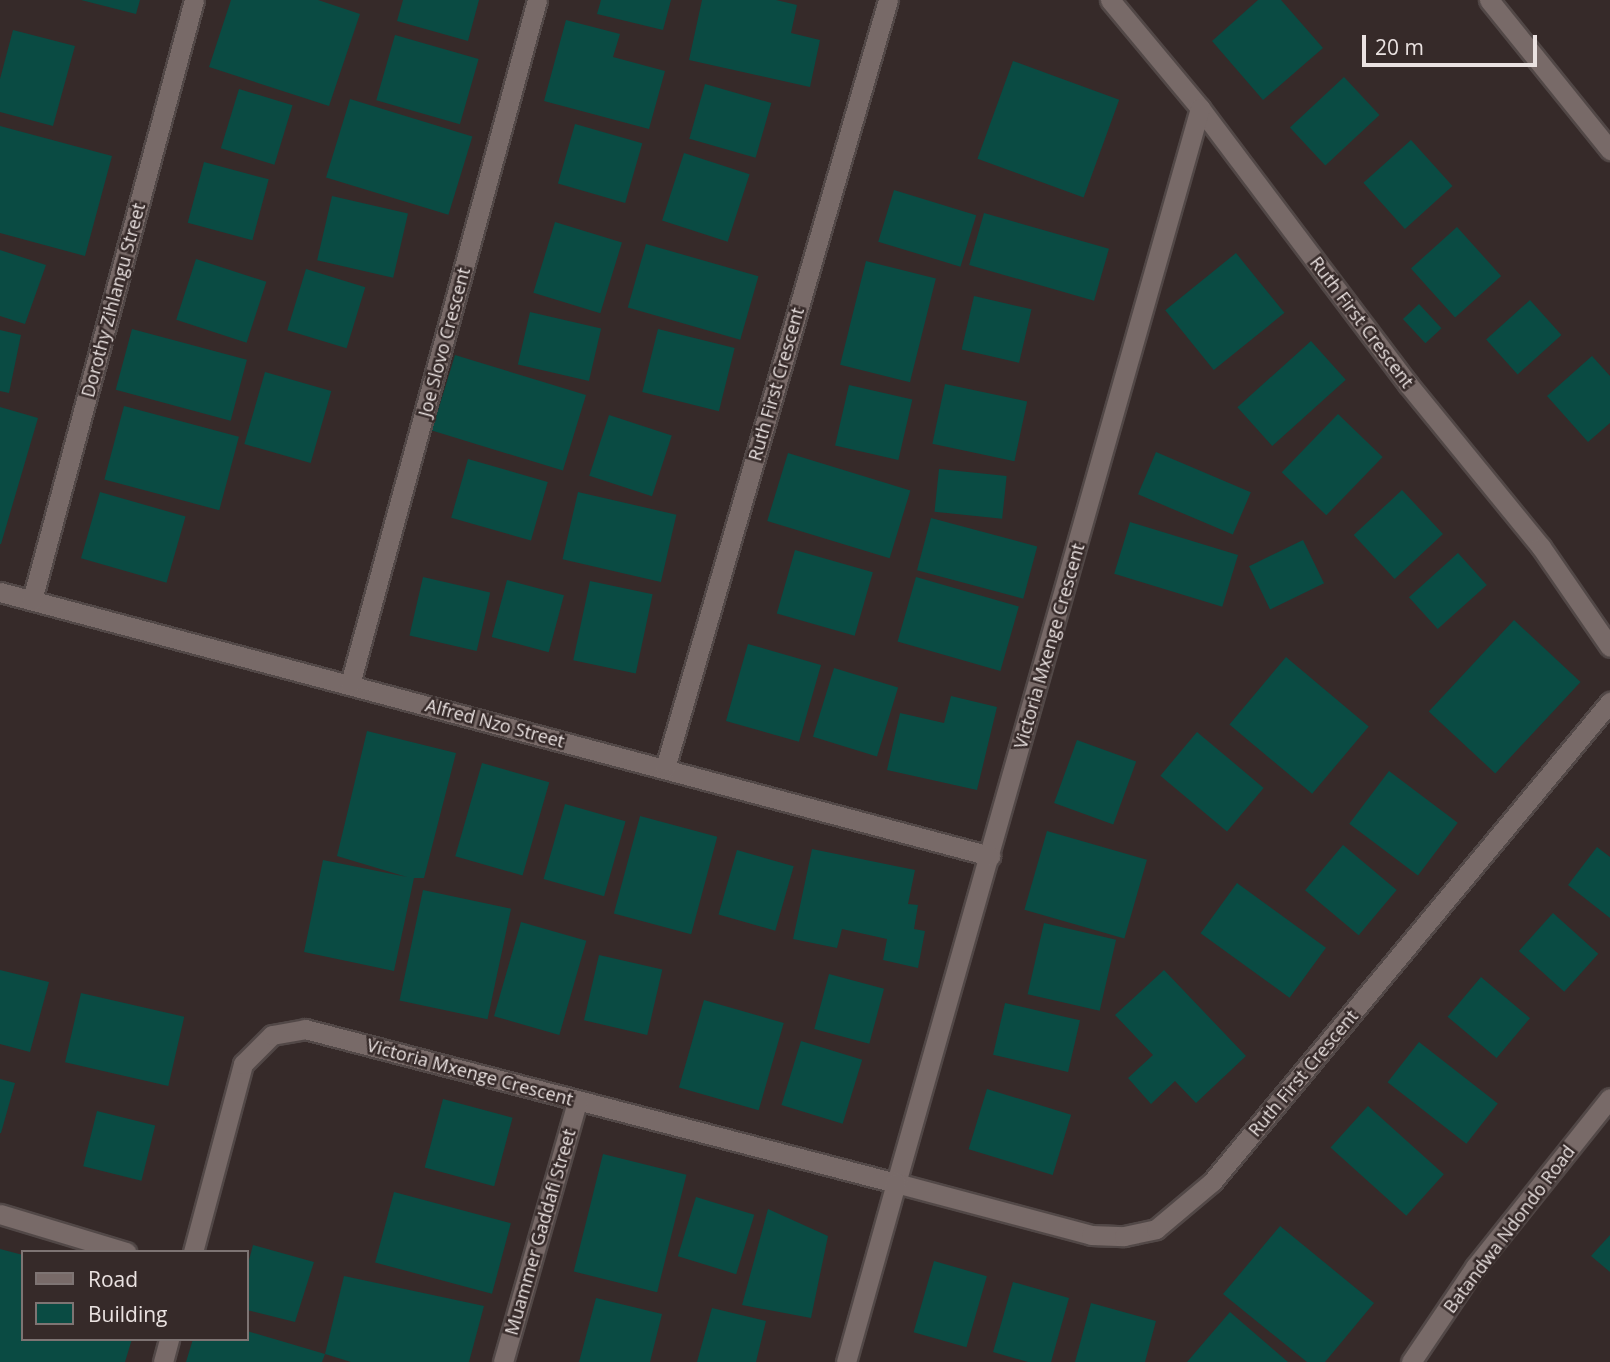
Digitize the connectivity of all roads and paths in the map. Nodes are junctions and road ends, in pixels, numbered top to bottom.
1 (194, 0) edge
2 (537, 0) edge
3 (888, 0) edge
4 (1110, 0) edge
5 (1489, 0) edge
6 (1200, 108) junction
7 (1610, 150) edge
8 (0, 592) edge
9 (32, 600) junction
10 (1610, 646) edge
11 (350, 684) junction
12 (1610, 702) edge
13 (665, 768) junction
14 (990, 856) junction
15 (1610, 1098) edge
16 (578, 1102) junction
17 (896, 1183) junction
18 (0, 1214) edge
19 (119, 1250) edge
20 (194, 1250) edge
21 (168, 1341) edge
22 (163, 1362) edge
23 (502, 1362) edge
24 (846, 1362) edge
25 (1411, 1362) edge

1 - 9 street, Dorothy Zihlangu Street
2 - 11 street, Joe Slovo Crescent
3 - 13 street, Ruth First Crescent
4 - 6 street, Ruth First Crescent
5 - 7 street
6 - 10 street, Ruth First Crescent
6 - 14 street, Victoria Mxenge Crescent
8 - 9 street, Alfred Nzo Street
9 - 11 street, Alfred Nzo Street
11 - 13 street, Alfred Nzo Street
12 - 17 street, Ruth First Crescent
13 - 14 street, Alfred Nzo Street
14 - 17 street, Victoria Mxenge Crescent
15 - 25 street, Batandwa Ndondo Road
16 - 17 street, Victoria Mxenge Crescent
16 - 20 street, Victoria Mxenge Crescent
16 - 23 street, Muammer Gaddafi Street
17 - 24 street, Victoria Mxenge Crescent
18 - 19 street
21 - 22 street

